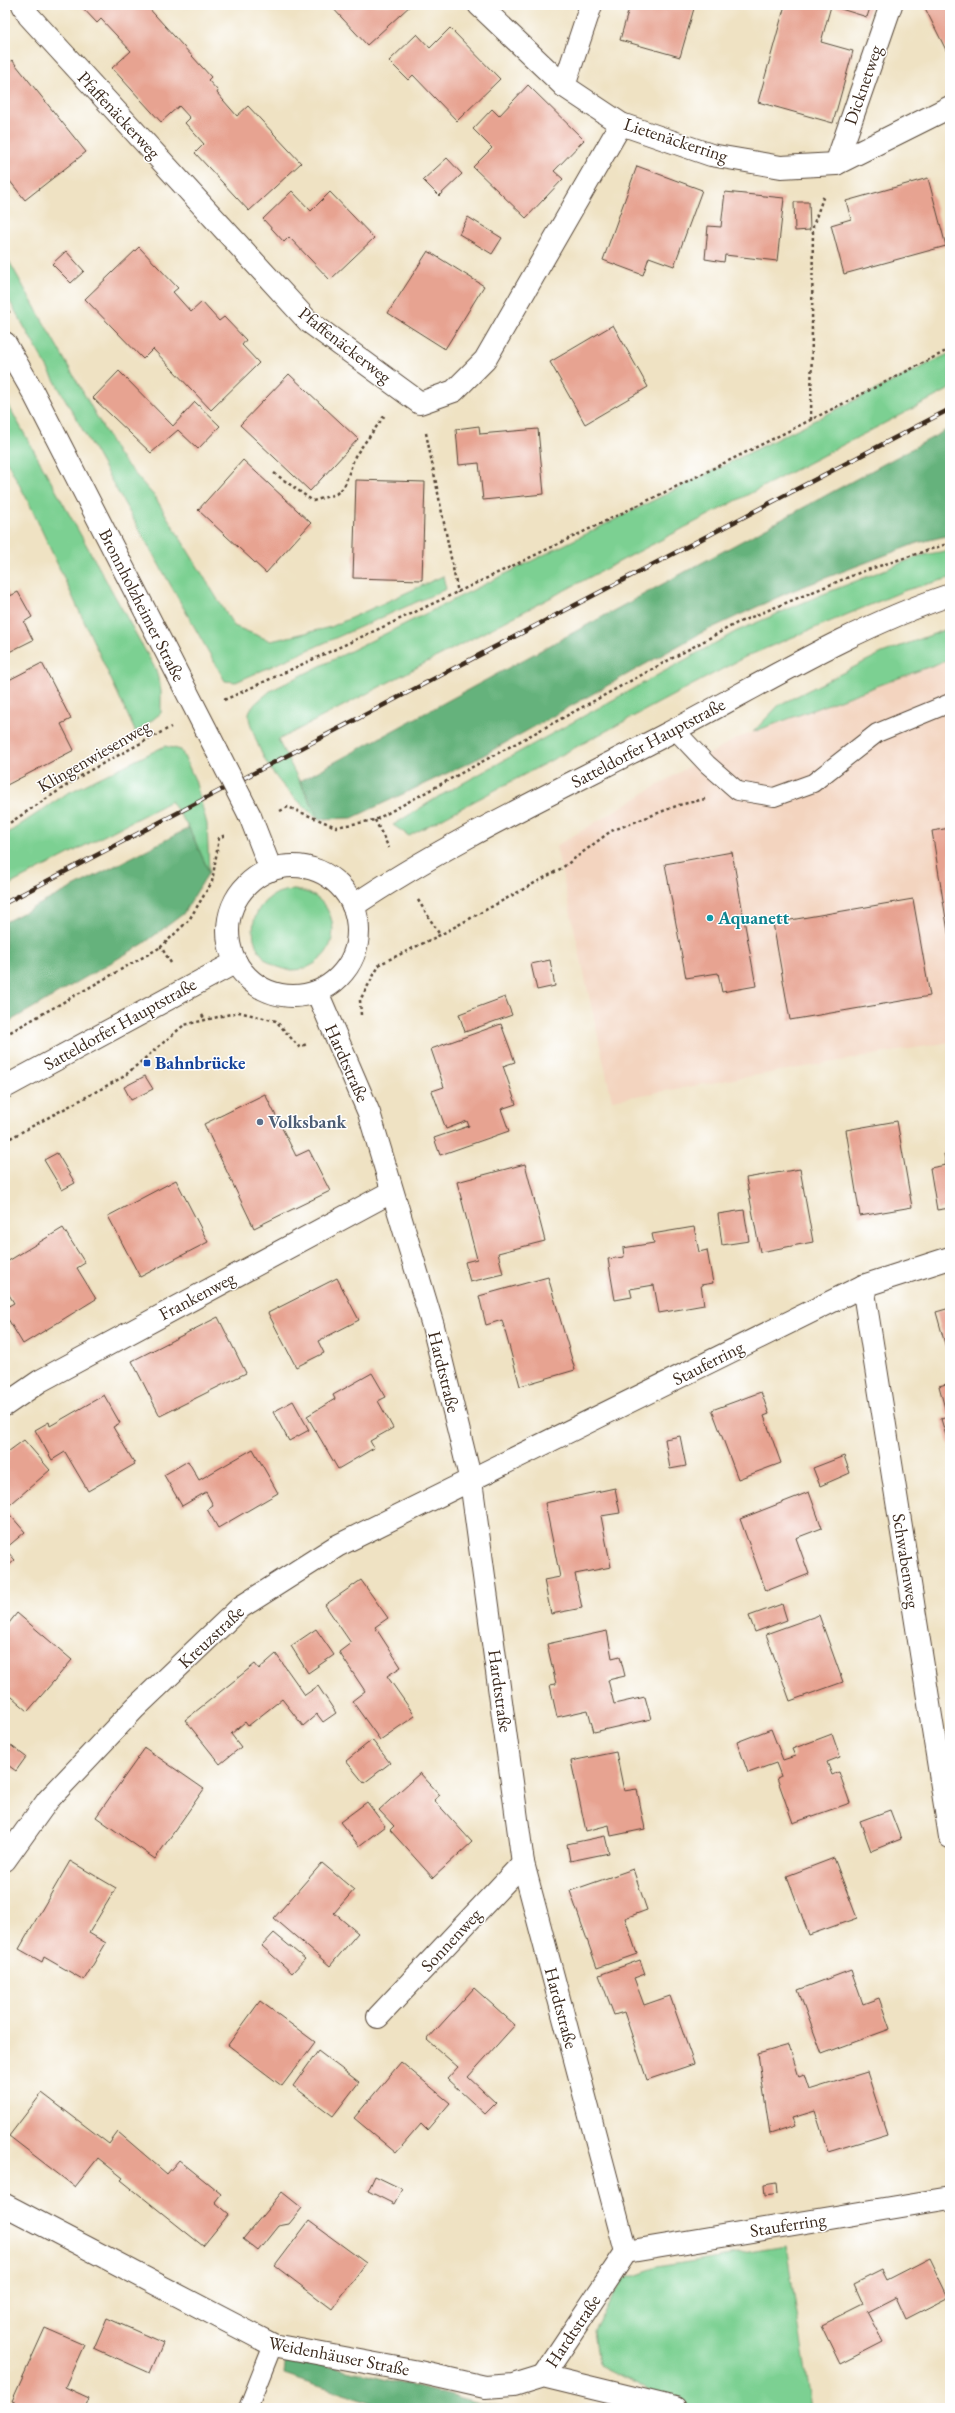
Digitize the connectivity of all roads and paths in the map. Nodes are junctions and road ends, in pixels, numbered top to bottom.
1 (23, 5) edge
2 (479, 5) edge
3 (591, 5) edge
4 (891, 5) edge
5 (564, 86) junction
6 (950, 108) edge
7 (621, 124) junction
8 (836, 164) junction
9 (5, 343) edge
10 (950, 349) edge
11 (402, 390) junction
12 (420, 403) junction
13 (811, 420) junction
14 (274, 473) dead end
15 (950, 543) edge
16 (458, 593) junction
17 (950, 595) edge
18 (950, 703) edge
19 (197, 712) junction
20 (675, 730) junction
21 (738, 791) junction
22 (252, 819) junction
23 (5, 826) edge
24 (271, 870) junction
25 (353, 906) junction
26 (161, 947) junction
27 (236, 962) junction
28 (186, 989) junction
29 (317, 992) junction
30 (205, 1020) junction
31 (334, 1034) junction
32 (5, 1035) edge
33 (5, 1087) edge
34 (5, 1141) edge
35 (391, 1192) junction
36 (950, 1258) edge
37 (863, 1286) junction
38 (5, 1404) edge
39 (471, 1481) junction
40 (950, 1837) edge
41 (5, 1860) edge
42 (523, 1863) junction
43 (378, 2017) dead end
44 (950, 2198) edge
45 (5, 2205) edge
46 (626, 2252) junction
47 (273, 2345) junction
48 (543, 2376) junction
49 (248, 2408) edge
50 (675, 2408) edge

1 - 11 street, Pfaffenäckerweg
2 - 5 street, Lietenäckerring
3 - 5 street
4 - 8 street, Dicknetweg
5 - 7 street, Lietenäckerring
6 - 8 street, Lietenäckerring
7 - 8 street, Lietenäckerring
7 - 12 street
8 - 13 path
9 - 19 street, Bronnholzheimer Straße
10 - 13 path, Klingenwiesenweg
11 - 12 street, Pfaffenäckerweg
11 - 14 path
12 - 16 path
13 - 16 path, Klingenwiesenweg
15 - 22 path
16 - 19 path, Klingenwiesenweg
17 - 20 street, Satteldorfer Hauptstraße
18 - 21 lane
19 - 22 street, Bronnholzheimer Straße, bridge
19 - 23 path, Klingenwiesenweg
20 - 21 lane
20 - 25 street, Satteldorfer Hauptstraße
21 - 31 path
22 - 24 street, Bronnholzheimer Straße
22 - 26 path
24 - 25 street
24 - 27 street
25 - 29 street
26 - 28 path
26 - 32 path
27 - 28 street, Satteldorfer Hauptstraße
27 - 29 street
28 - 30 path
28 - 33 street, Satteldorfer Hauptstraße
29 - 31 street, Hardtstraße
30 - 31 path
30 - 34 path
31 - 35 street, Hardtstraße
35 - 38 street, Frankenweg
35 - 39 street, Hardtstraße
36 - 37 street, Stauferring
37 - 39 street, Stauferring
37 - 40 street, Schwabenweg
39 - 41 street, Kreuzstraße
39 - 42 street, Hardtstraße
42 - 43 street, Sonnenweg
42 - 46 street, Hardtstraße
44 - 46 street, Stauferring
45 - 47 street, Weidenhäuser Straße
46 - 48 street, Hardtstraße
47 - 48 street, Weidenhäuser Straße
47 - 49 lane
48 - 50 street

